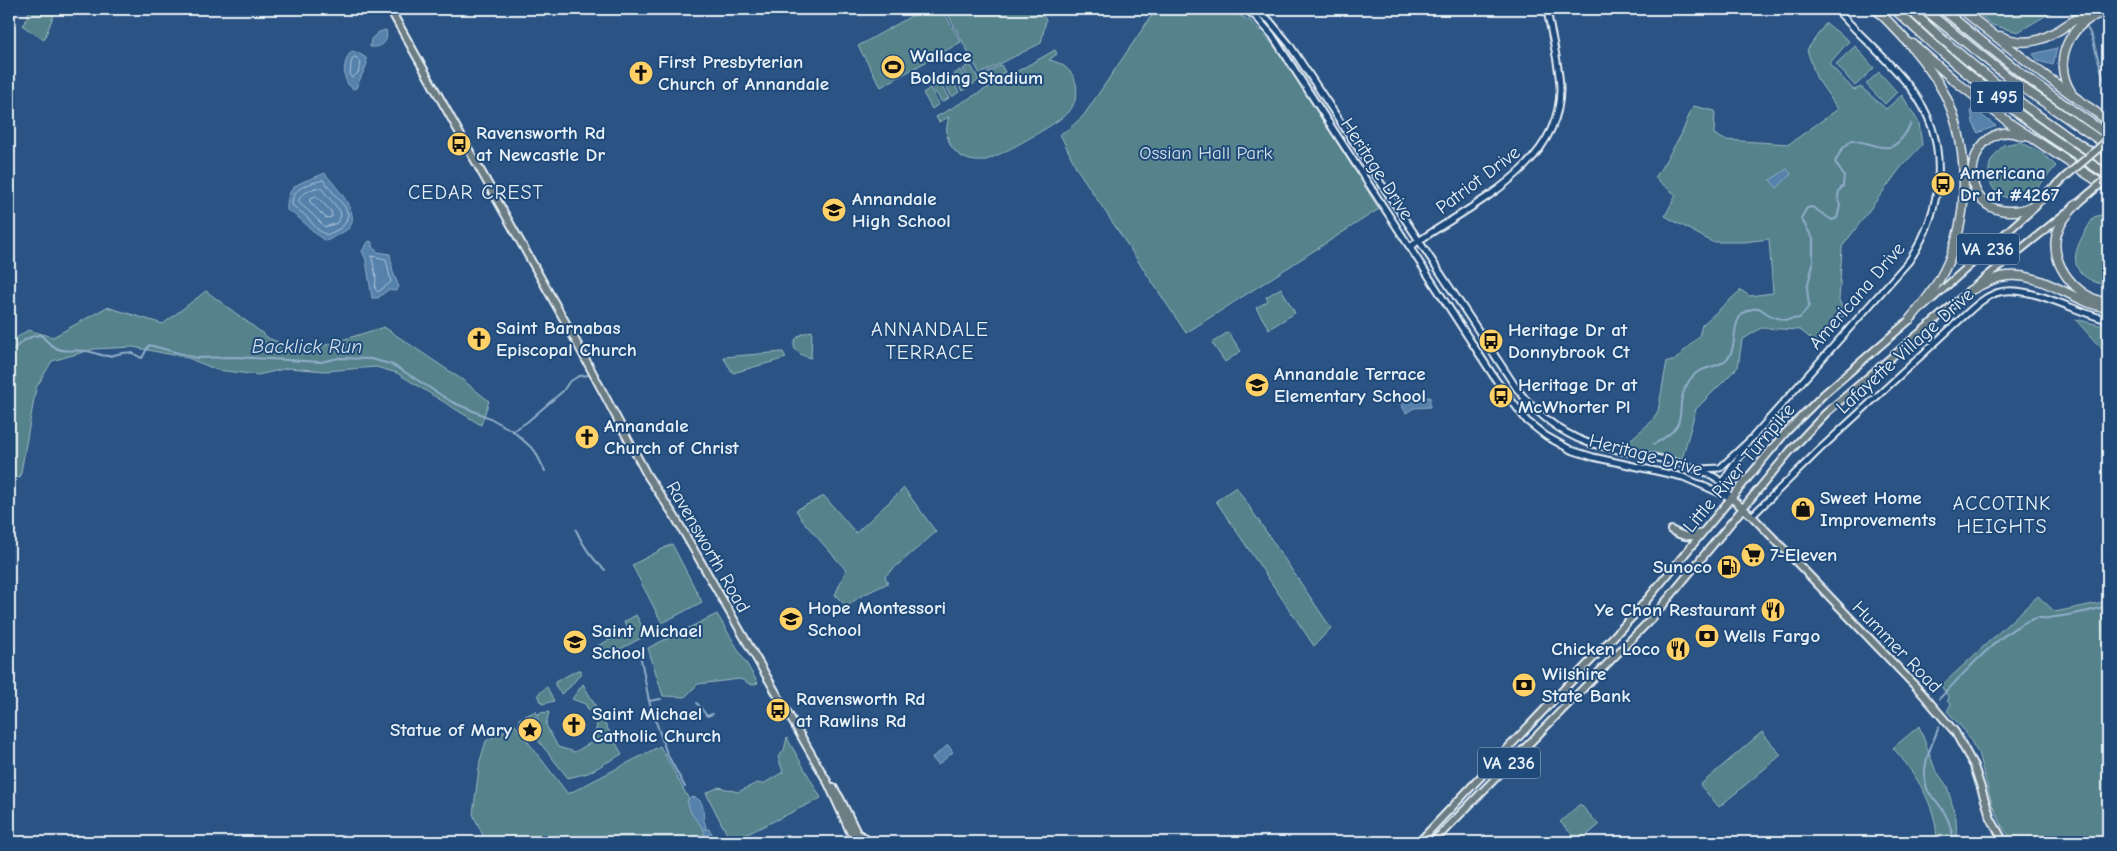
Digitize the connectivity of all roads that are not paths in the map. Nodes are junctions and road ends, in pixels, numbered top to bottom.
1 (390, 9) edge
2 (1245, 9) edge
3 (1253, 9) edge
4 (1547, 9) edge
5 (1836, 9) edge
6 (1876, 9) edge
7 (1894, 9) edge
8 (1909, 9) edge
9 (1924, 9) edge
10 (1942, 9) edge
11 (2093, 9) edge
12 (1962, 10) edge
13 (2106, 12) edge
14 (1905, 39) junction
15 (1312, 80) junction
16 (1305, 85) junction
17 (2085, 105) junction
18 (2108, 121) edge
19 (2108, 135) edge
20 (2108, 140) edge
21 (2041, 145) junction
22 (2108, 146) edge
23 (2108, 163) edge
24 (2108, 176) edge
25 (2108, 188) edge
26 (2051, 190) junction
27 (2077, 204) junction
28 (1419, 241) junction
29 (1410, 247) junction
30 (1969, 291) junction
31 (2108, 303) edge
32 (2108, 308) edge
33 (1910, 319) junction
34 (2108, 320) edge
35 (1752, 438) junction
36 (1693, 468) junction
37 (1722, 483) junction
38 (1730, 498) junction
39 (1743, 508) junction
40 (1752, 516) junction
41 (1670, 530) dead end
42 (1704, 531) junction
43 (853, 837) edge
44 (865, 842) edge
45 (1419, 842) edge
46 (1433, 842) edge
47 (2004, 842) edge

1 - 43 main road, Ravensworth Road
2 - 16 street, Heritage Drive
3 - 15 street, Heritage Drive
4 - 28 street, Patriot Drive
5 - 35 street, Americana Drive
6 - 14 highway
7 - 24 highway, I 495
8 - 23 highway, I 495
9 - 22 highway, I 495
10 - 19 highway, I 495
11 - 12 highway
12 - 17 highway
13 - 17 highway
14 - 21 highway
14 - 33 highway
15 - 16 street
15 - 28 street, Heritage Drive
16 - 29 street, Heritage Drive
17 - 18 highway
20 - 26 main road, Little River Turnpike / VA 236, bridge
21 - 25 highway
21 - 26 highway
24 - 27 main road, Little River Turnpike / VA 236, bridge
26 - 33 main road, Little River Turnpike / VA 236
27 - 30 main road, Little River Turnpike / VA 236
27 - 31 highway
28 - 29 street, Patriot Drive
28 - 36 street, Heritage Drive
29 - 38 street, Heritage Drive
30 - 32 highway
30 - 39 main road, Little River Turnpike / VA 236
33 - 38 main road, Little River Turnpike / VA 236
34 - 40 street, Lafayette Village Drive
35 - 36 street, Americana Drive
35 - 37 street, Americana Drive
36 - 37 street, Heritage Drive
37 - 38 street, Heritage Drive
38 - 39 main road, Hummer Road
38 - 42 main road, Little River Turnpike / VA 236
39 - 40 main road, Hummer Road
39 - 46 main road, Little River Turnpike / VA 236
40 - 47 main road, Hummer Road
41 - 42 main road
42 - 45 main road, Little River Turnpike / VA 236
43 - 44 main road, Ravensworth Road

